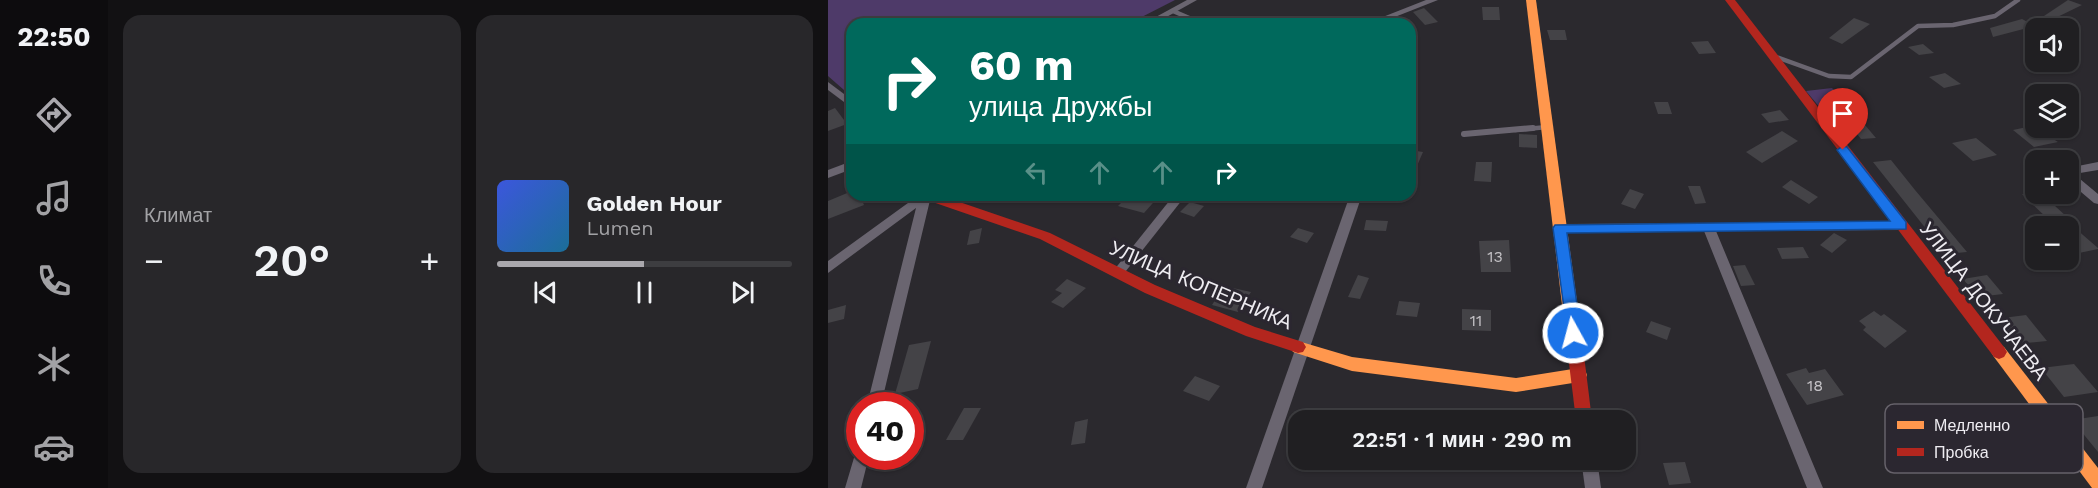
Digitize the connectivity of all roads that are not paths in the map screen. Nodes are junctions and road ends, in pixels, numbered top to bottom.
1 (1193, 0) edge
2 (1434, 0) edge
3 (1531, 0) edge
4 (1730, 0) edge
5 (2018, 0) edge
6 (1173, 11) junction
7 (1159, 18) edge
8 (1189, 18) edge
9 (1385, 18) edge
10 (1770, 54) junction
11 (828, 85) edge
12 (846, 100) edge
13 (1548, 126) junction
14 (1464, 134) dead end
15 (2098, 166) edge
16 (846, 167) edge
17 (2079, 170) edge
18 (828, 174) edge
19 (2079, 183) edge
20 (2098, 200) edge
21 (917, 201) edge
22 (924, 201) edge
23 (943, 201) edge
24 (1175, 201) edge
25 (1354, 201) edge
26 (1901, 226) junction
27 (1708, 227) junction
28 (1560, 228) junction
29 (828, 268) edge
30 (1118, 273) junction
31 (1303, 349) junction
32 (1579, 375) junction
33 (877, 392) edge
34 (2038, 404) edge
35 (1583, 410) edge
36 (2083, 463) edge
37 (858, 470) edge
38 (1591, 470) edge
39 (2098, 482) edge
40 (853, 488) edge
41 (1254, 488) edge
42 (1593, 488) edge
43 (1815, 488) edge

1 - 6 street
2 - 9 street
3 - 13 street
4 - 10 street, УЛИЦА ДОКУЧАЕВА
5 - 10 lane
6 - 7 street
6 - 8 lane
10 - 26 street, УЛИЦА ДОКУЧАЕВА
11 - 12 street
13 - 14 lane
13 - 28 street
15 - 17 street
16 - 18 street
19 - 20 street
21 - 29 street
22 - 33 street
23 - 30 street, УЛИЦА КОПЕРНИКА
24 - 30 street
25 - 31 street
26 - 27 street
26 - 34 street, УЛИЦА ДОКУЧАЕВА
27 - 28 street
27 - 43 street
28 - 32 street
30 - 31 street, УЛИЦА КОПЕРНИКА
31 - 32 street, УЛИЦА КОПЕРНИКА
31 - 41 street
32 - 35 street
36 - 39 street, УЛИЦА ДОКУЧАЕВА
37 - 40 street
38 - 42 street

